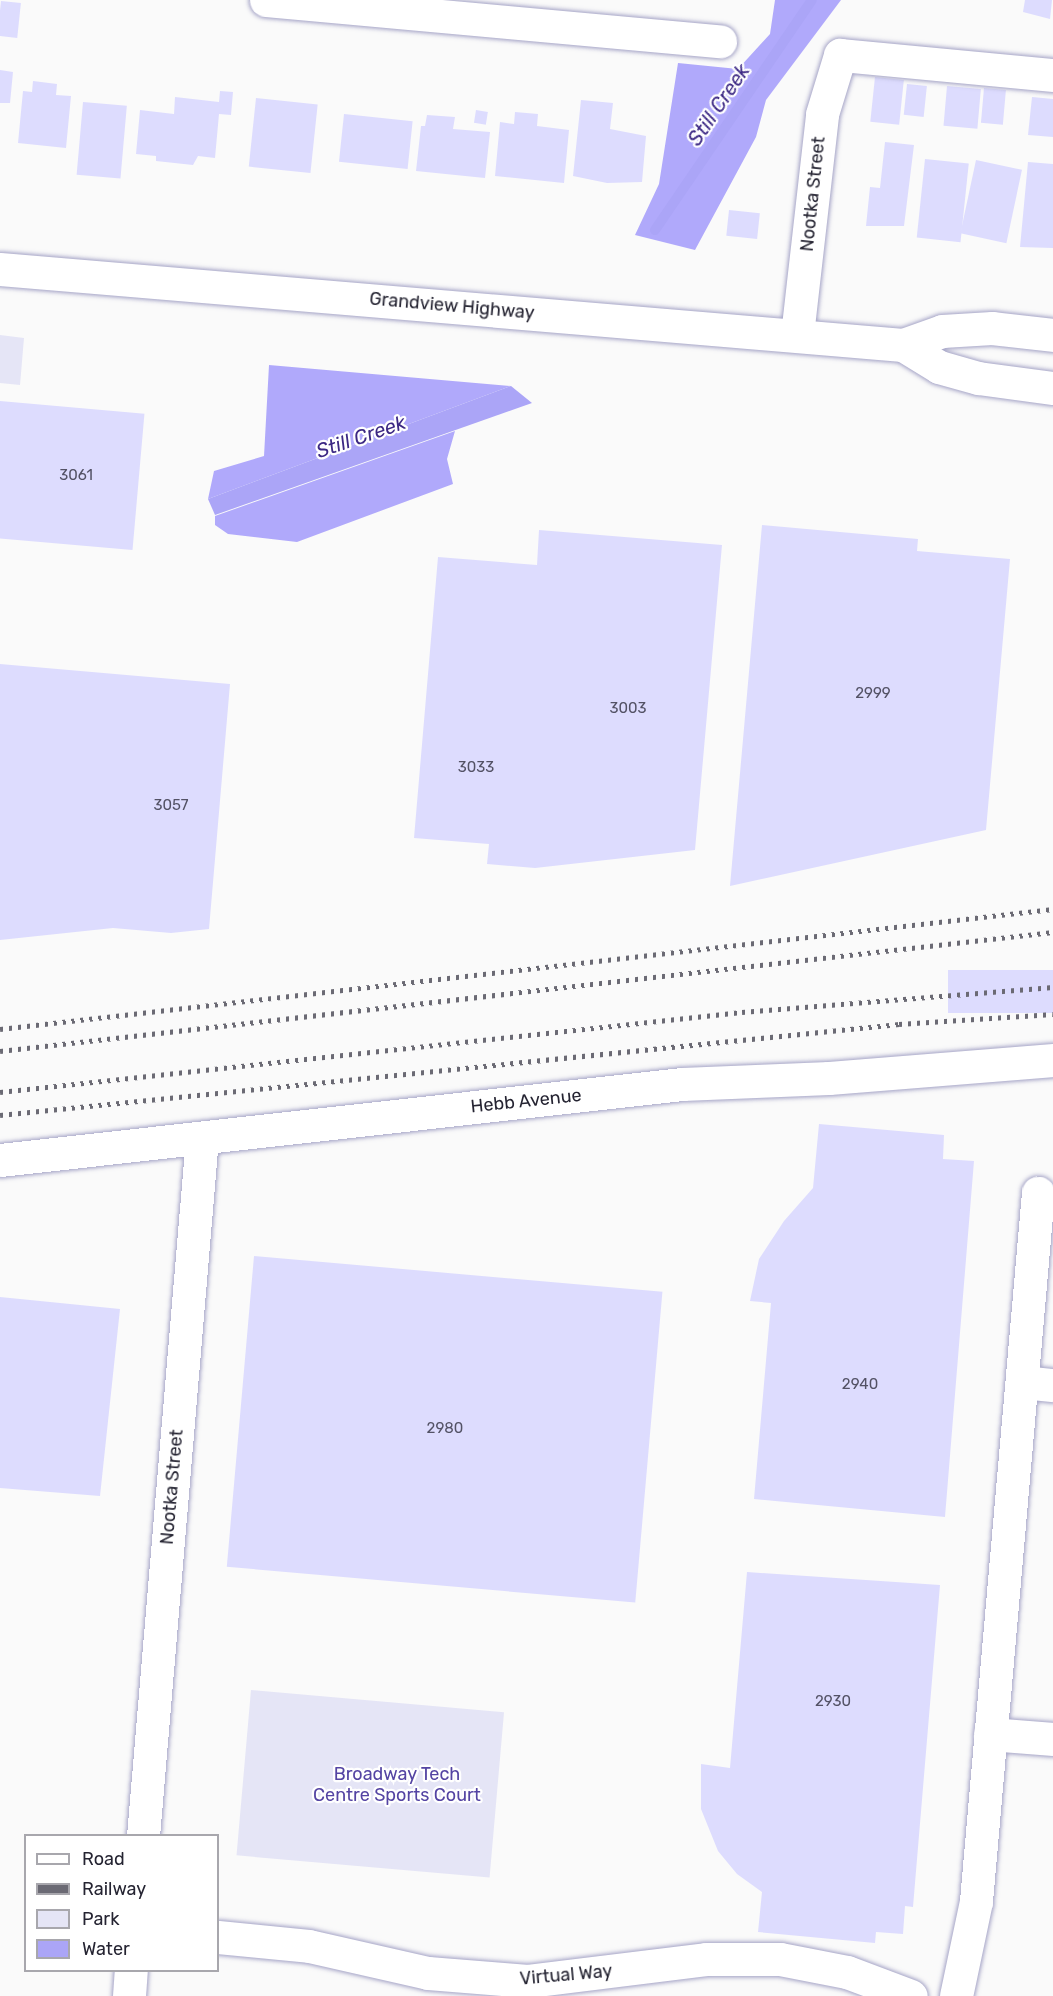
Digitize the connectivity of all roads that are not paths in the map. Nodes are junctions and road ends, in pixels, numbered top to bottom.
1 (266, 0) edge
2 (720, 42) dead end
3 (1053, 75) edge
4 (0, 269) edge
5 (1053, 334) edge
6 (797, 335) junction
7 (903, 345) junction
8 (1053, 388) edge
9 (1053, 1060) edge
10 (202, 1138) junction
11 (0, 1160) edge
12 (1038, 1193) dead end
13 (1044, 1227) edge
14 (1037, 1383) edge
15 (990, 1734) junction
16 (1053, 1739) edge
17 (142, 1834) edge
18 (219, 1937) edge
19 (131, 1972) edge
20 (129, 1996) edge
21 (911, 1996) edge
22 (956, 1996) edge

1 - 2 street
3 - 6 street, Nootka Street
4 - 6 street, Grandview Highway
5 - 7 street, Grandview Highway
6 - 7 street, Grandview Highway
7 - 8 street, Grandview Highway
9 - 10 street, Hebb Avenue
10 - 11 street, Hebb Avenue
10 - 17 street, Nootka Street
12 - 13 street
13 - 14 street
14 - 15 street
15 - 16 street
15 - 22 street
18 - 21 street, Virtual Way
19 - 20 street

